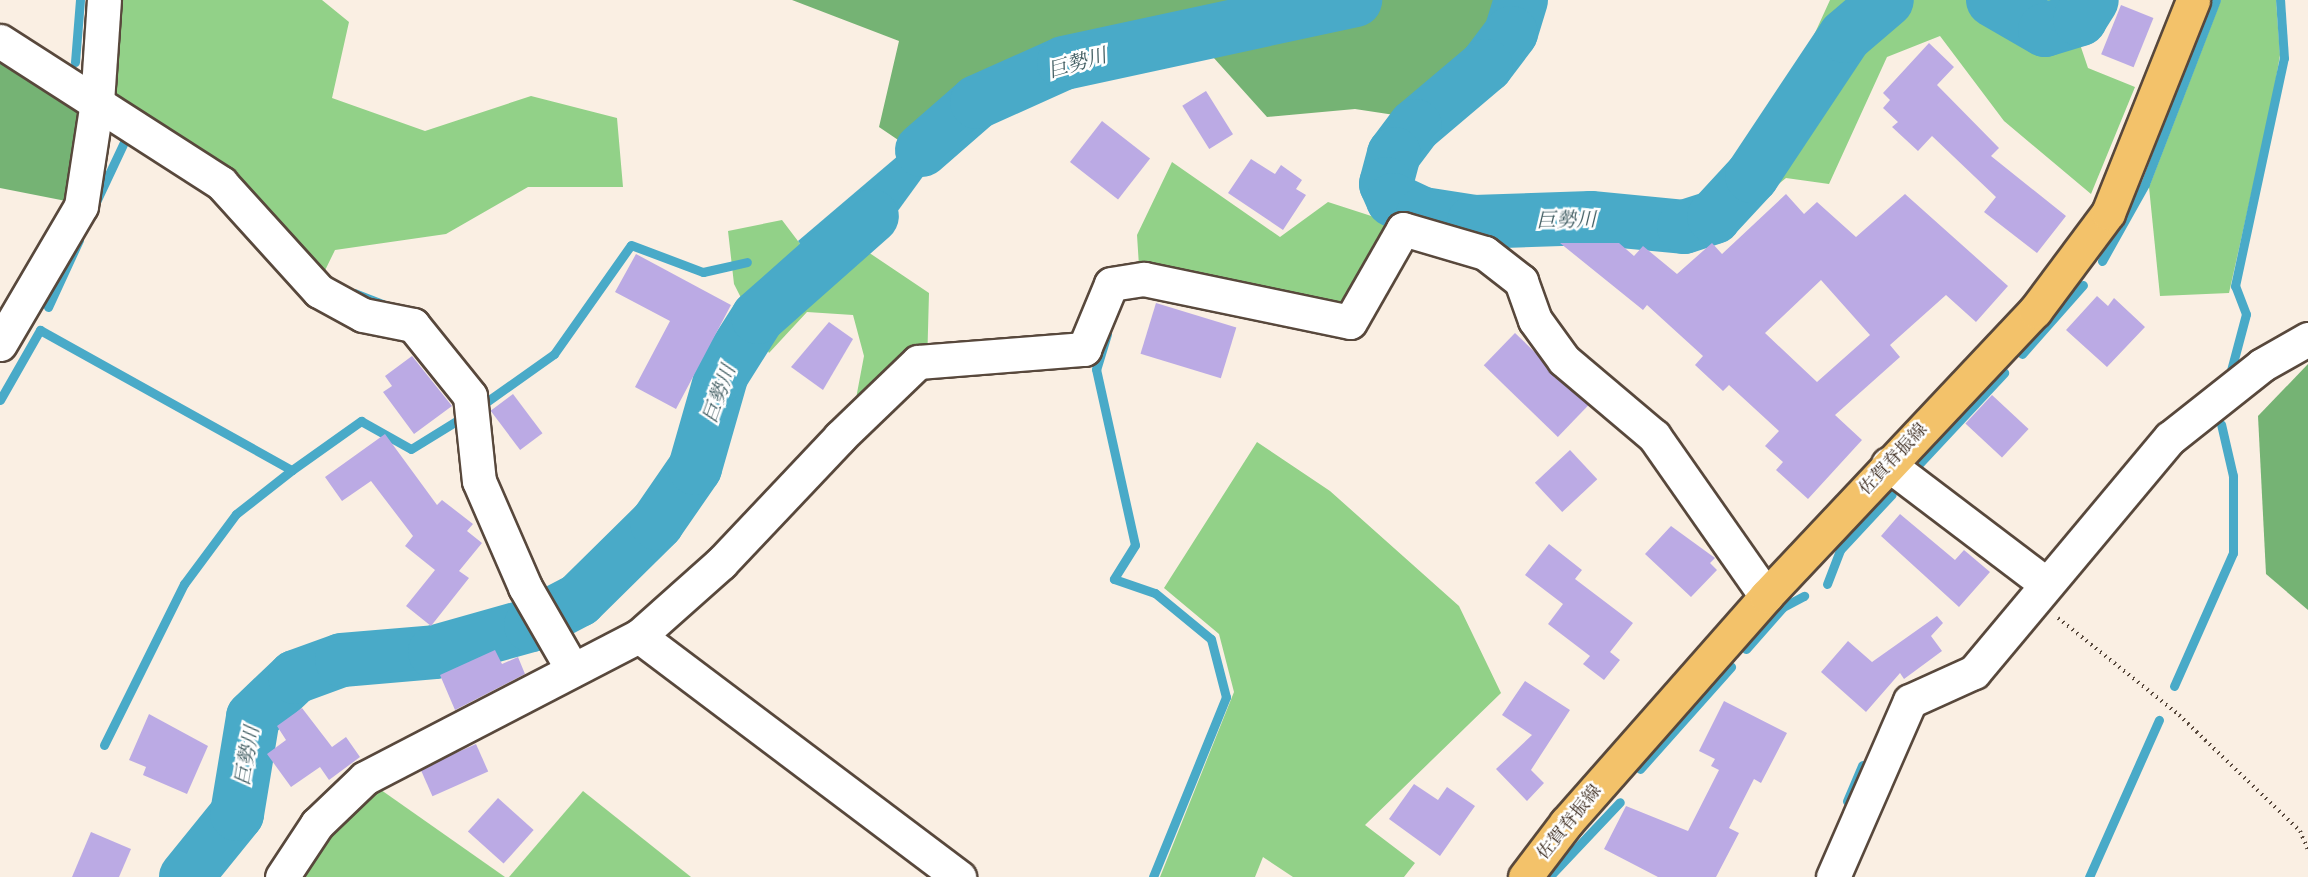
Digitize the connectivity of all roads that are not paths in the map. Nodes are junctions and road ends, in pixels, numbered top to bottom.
1 (104, 0) edge
2 (2193, 0) edge
3 (0, 41) edge
4 (97, 102) junction
5 (2308, 339) edge
6 (0, 344) edge
7 (1888, 465) junction
8 (2040, 591) junction
9 (1766, 596) junction
10 (639, 636) junction
11 (566, 658) junction
12 (282, 877) edge
13 (959, 877) edge
14 (1525, 877) edge
15 (1833, 877) edge

1 - 4 street
2 - 7 main road, 佐賀脊振線
3 - 4 street
4 - 6 street
4 - 11 street
5 - 8 street
7 - 8 street
7 - 9 main road, 佐賀脊振線
8 - 15 street
9 - 10 street
9 - 14 main road, 佐賀脊振線
10 - 11 street
10 - 13 street
11 - 12 street

